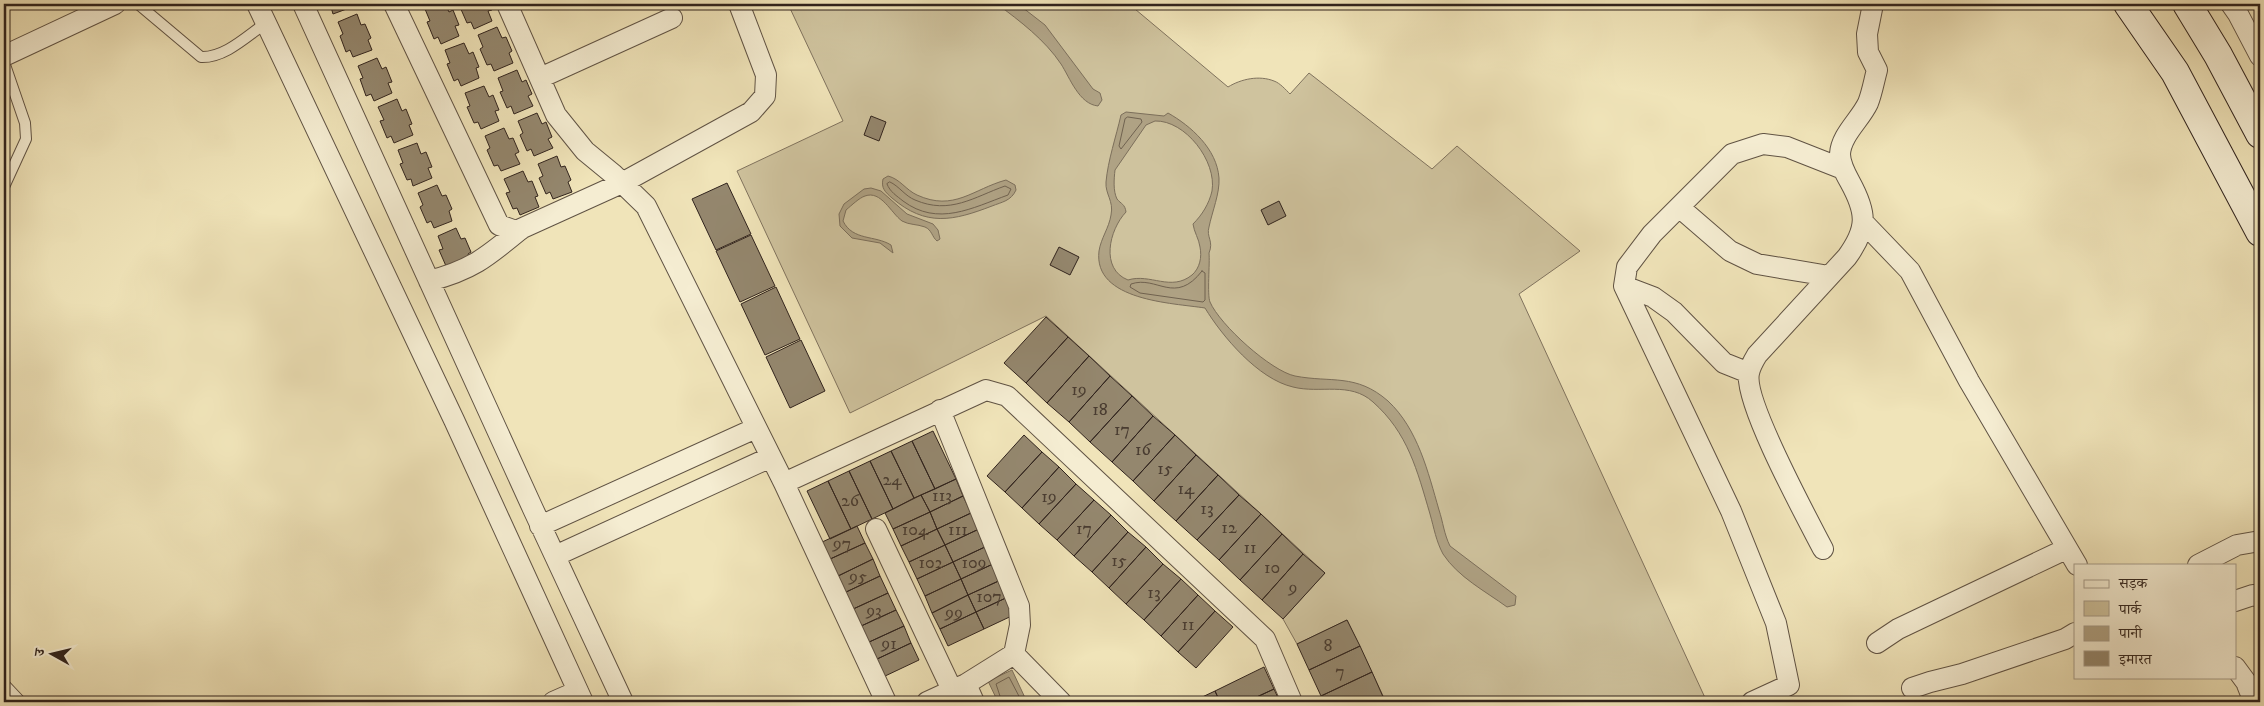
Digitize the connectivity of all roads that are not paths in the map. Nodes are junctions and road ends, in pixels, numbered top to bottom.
1 (115, 4) edge
2 (138, 4) edge
3 (257, 4) edge
4 (303, 4) edge
5 (394, 4) edge
6 (507, 4) edge
7 (739, 4) edge
8 (1873, 4) edge
9 (2128, 4) edge
10 (2186, 4) edge
11 (2231, 4) edge
12 (672, 18) dead end
13 (266, 23) junction
14 (4, 56) edge
15 (2260, 56) edge
16 (4, 62) edge
17 (540, 78) junction
18 (2260, 134) edge
19 (1843, 169) junction
20 (622, 183) junction
21 (4, 187) edge
22 (1679, 207) junction
23 (1863, 222) junction
24 (521, 229) junction
25 (2260, 232) edge
26 (1829, 276) junction
27 (429, 281) junction
28 (1624, 286) junction
29 (1748, 373) junction
30 (940, 410) junction
31 (756, 428) junction
32 (771, 457) junction
33 (674, 465) junction
34 (784, 483) junction
35 (687, 495) junction
36 (540, 526) junction
37 (876, 529) dead end
38 (2260, 541) edge
39 (1823, 550) dead end
40 (555, 556) junction
41 (2072, 557) edge
42 (2200, 564) edge
43 (2260, 596) edge
44 (2236, 600) edge
45 (2074, 634) edge
46 (1877, 643) dead end
47 (1014, 654) junction
48 (2236, 668) edge
49 (4, 684) edge
50 (959, 687) junction
51 (1912, 688) dead end
52 (580, 697) edge
53 (21, 702) edge
54 (553, 702) edge
55 (623, 702) edge
56 (886, 702) edge
57 (927, 702) edge
58 (974, 702) edge
59 (1061, 702) edge
60 (1292, 702) edge
61 (1752, 702) edge
62 (2254, 702) edge

1 - 14 street
2 - 13 lane
3 - 13 street
4 - 27 street
5 - 24 street
6 - 17 street
7 - 20 street
8 - 19 street
9 - 25 street
10 - 18 street
11 - 15 street
12 - 17 street
13 - 52 street
16 - 21 lane
17 - 20 street
19 - 22 street
19 - 23 street
20 - 24 street
20 - 31 street
22 - 26 street
22 - 28 street
23 - 26 street
23 - 41 street
24 - 27 street
26 - 29 street
27 - 36 street
28 - 29 street
28 - 61 street
29 - 39 street
30 - 34 street
30 - 47 street
30 - 60 street
31 - 32 street
31 - 33 street
32 - 34 street
32 - 35 street
33 - 35 street
33 - 36 street
34 - 56 street
35 - 40 street
36 - 40 street
37 - 50 street
38 - 42 street
40 - 55 street
41 - 46 street
43 - 44 street
45 - 51 street
47 - 50 street
47 - 59 street
48 - 62 street
49 - 53 lane
50 - 57 street
50 - 58 street
52 - 54 street

